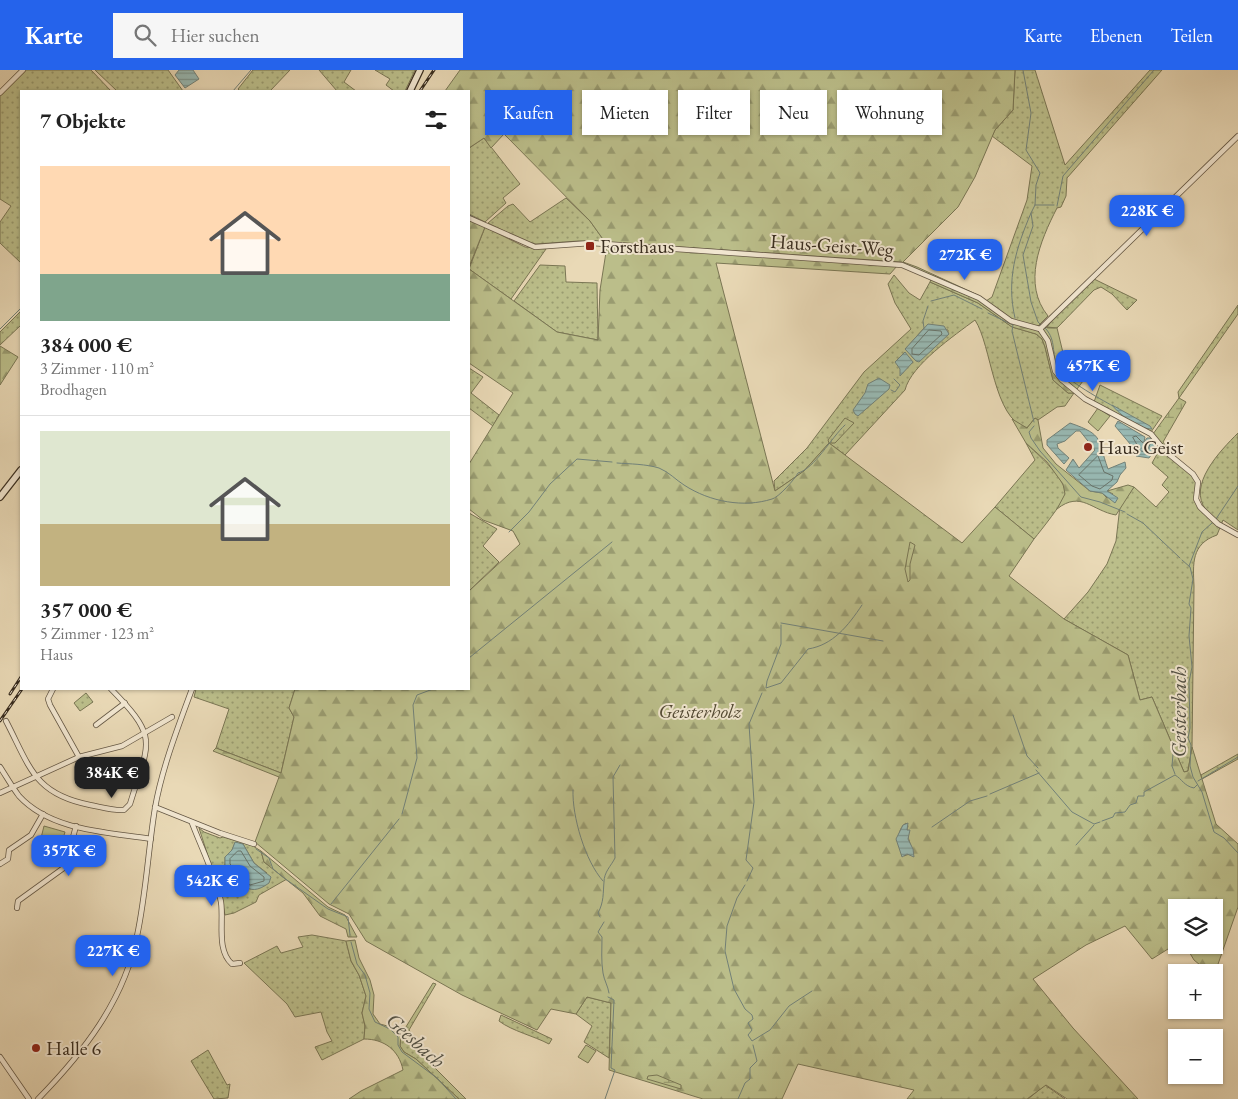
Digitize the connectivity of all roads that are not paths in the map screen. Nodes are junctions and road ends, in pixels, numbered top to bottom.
1 (23, 70) edge
2 (420, 70) edge
3 (410, 90) edge
4 (0, 93) edge
5 (1238, 136) edge
6 (470, 218) edge
7 (1042, 327) junction
8 (20, 471) edge
9 (1, 495) edge
10 (1238, 535) edge
11 (52, 690) edge
12 (112, 690) edge
13 (192, 690) edge
14 (125, 703) junction
15 (172, 717) dead end
16 (6, 721) dead end
17 (96, 724) dead end
18 (145, 734) junction
19 (79, 757) junction
20 (0, 766) edge
21 (36, 777) junction
22 (12, 787) junction
23 (0, 793) edge
24 (155, 807) junction
25 (43, 814) junction
26 (192, 823) junction
27 (76, 826) junction
28 (151, 839) junction
29 (254, 844) dead end
30 (0, 864) edge
31 (18, 908) dead end
32 (240, 963) dead end
33 (0, 1057) edge
34 (30, 1099) edge
35 (37, 1099) edge

1 - 4 street
2 - 3 main road
5 - 7 street
6 - 7 street, Haus-Geist-Weg
7 - 10 street
8 - 9 main road
11 - 19 street
12 - 14 street
13 - 24 street
14 - 17 street
14 - 18 street
15 - 18 street
16 - 21 street
18 - 19 street
18 - 21 street
19 - 21 street
20 - 22 street
21 - 22 street
22 - 23 street
22 - 25 street
24 - 26 street
24 - 28 street
25 - 27 street
25 - 30 street
26 - 29 street
26 - 32 street
27 - 28 street
27 - 31 street
28 - 35 street
33 - 34 street
34 - 35 street

